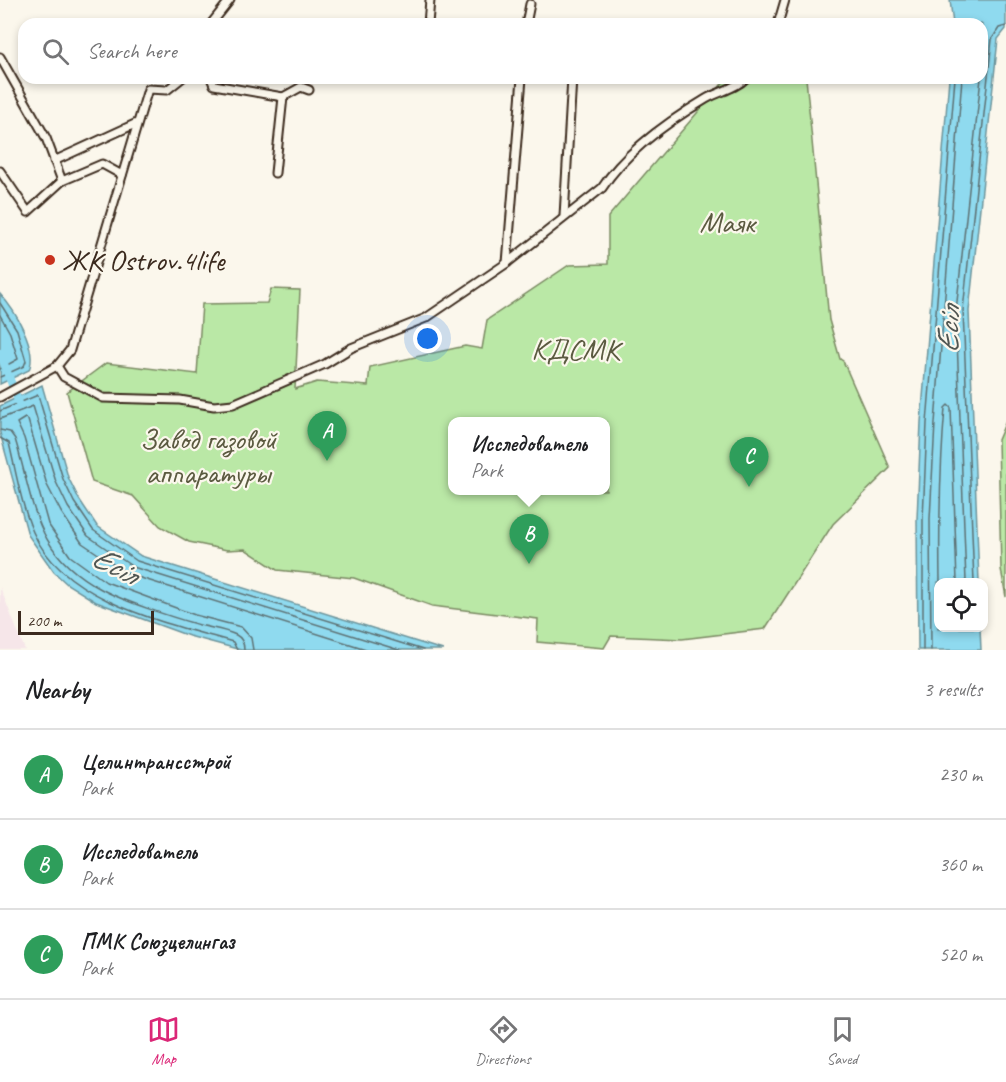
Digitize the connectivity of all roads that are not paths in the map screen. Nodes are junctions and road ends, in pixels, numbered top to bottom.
1 (230, 0) edge
2 (430, 0) edge
3 (785, 0) edge
4 (530, 4) dead end
5 (216, 18) edge
6 (428, 18) edge
7 (527, 18) edge
8 (780, 18) edge
9 (0, 57) edge
10 (174, 84) edge
11 (214, 84) edge
12 (522, 84) edge
13 (572, 84) edge
14 (740, 84) edge
15 (309, 90) dead end
16 (283, 97) junction
17 (137, 123) junction
18 (54, 161) junction
19 (0, 171) edge
20 (275, 173) dead end
21 (122, 174) junction
22 (62, 181) junction
23 (564, 216) junction
24 (507, 263) junction
25 (57, 366) junction
26 (0, 397) edge

1 - 5 street
2 - 6 street
3 - 8 street
4 - 7 street
9 - 18 street
10 - 17 street
11 - 16 street
12 - 24 street
13 - 23 street
14 - 23 street
15 - 16 street
16 - 20 street
17 - 18 street
17 - 21 street
18 - 22 street
19 - 22 street
21 - 22 street
21 - 25 street
23 - 24 street
24 - 25 street
25 - 26 street

